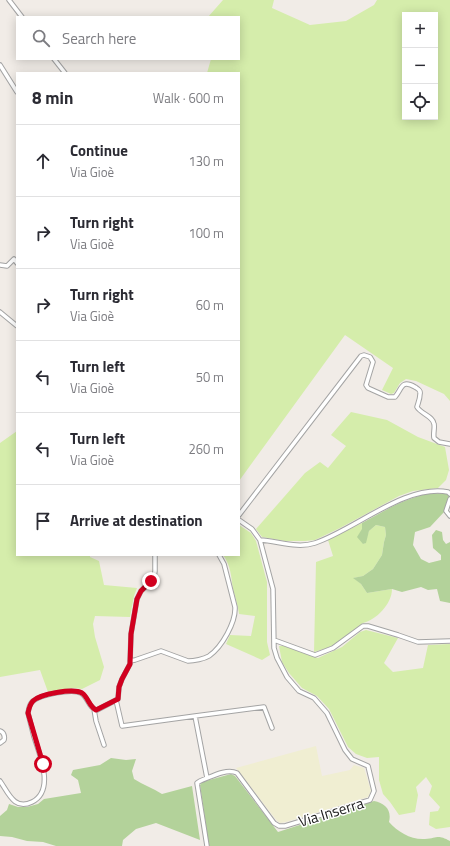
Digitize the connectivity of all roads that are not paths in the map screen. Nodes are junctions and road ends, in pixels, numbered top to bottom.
1 (9, 0) edge
2 (21, 16) edge
3 (55, 60) edge
4 (0, 65) edge
5 (64, 72) edge
6 (16, 90) edge
7 (16, 262) edge
8 (0, 265) edge
9 (0, 312) edge
10 (16, 325) edge
11 (450, 444) edge
12 (450, 494) edge
13 (450, 499) edge
14 (240, 513) edge
15 (450, 516) edge
16 (240, 521) edge
17 (260, 540) junction
18 (155, 556) edge
19 (220, 556) edge
20 (274, 640) junction
21 (450, 641) edge
22 (130, 661) junction
23 (116, 700) junction
24 (94, 709) junction
25 (195, 716) junction
26 (272, 728) dead end
27 (0, 731) edge
28 (0, 743) edge
29 (104, 745) dead end
30 (207, 778) junction
31 (0, 781) edge
32 (207, 846) edge

1 - 2 street
3 - 5 street
4 - 6 street
7 - 8 street
9 - 10 street
11 - 14 street
12 - 17 street
13 - 15 street
16 - 17 street, Via Inserra
17 - 20 street, Via Inserra
18 - 22 street
19 - 22 street
20 - 21 street
20 - 30 street, Via Inserra
22 - 23 street
23 - 24 street
23 - 25 street
24 - 29 street
24 - 31 street
25 - 26 street
25 - 30 street
27 - 28 street
30 - 32 street

